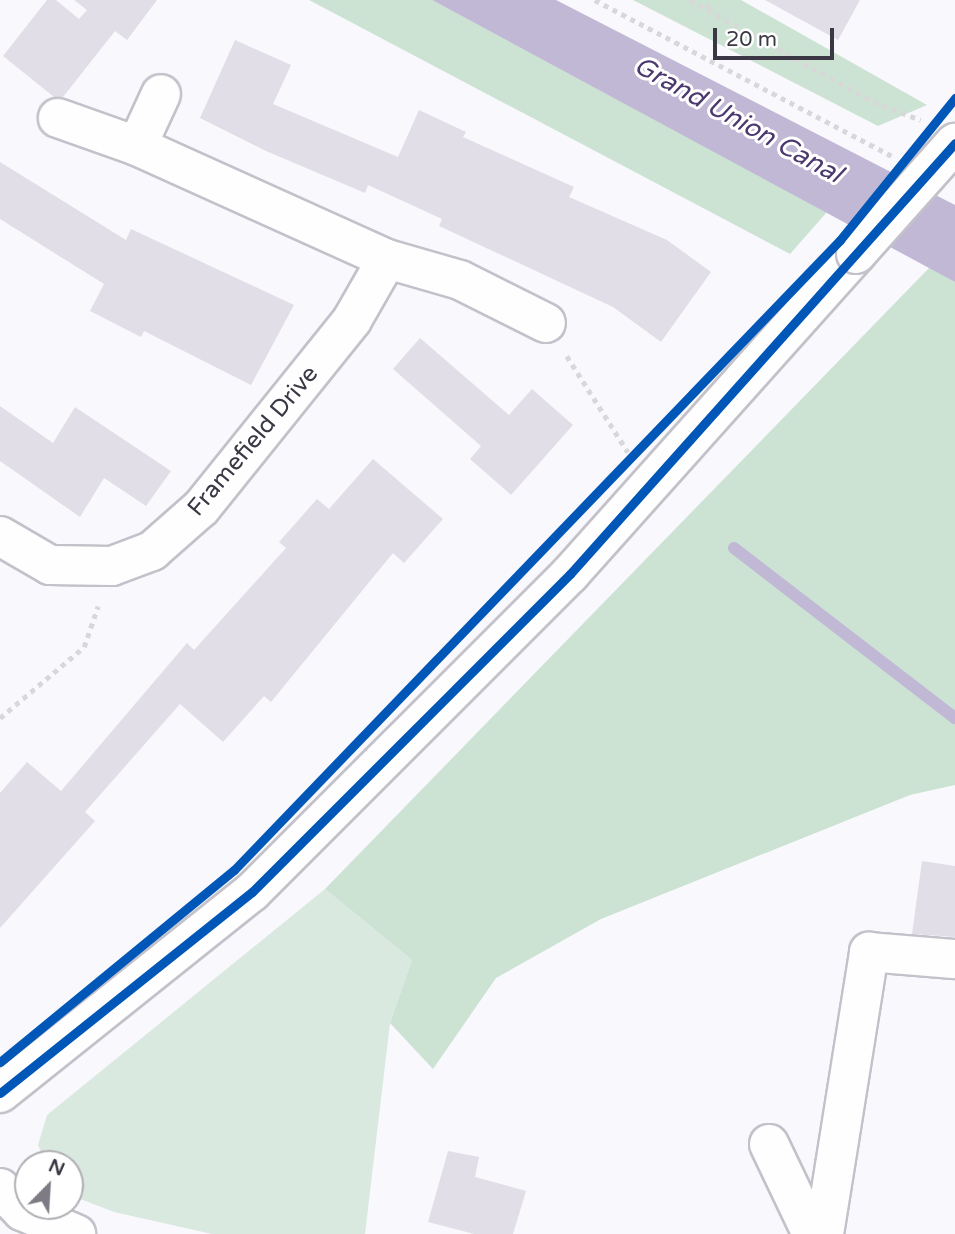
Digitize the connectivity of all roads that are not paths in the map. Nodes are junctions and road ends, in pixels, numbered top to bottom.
1 (161, 94) dead end
2 (58, 118) dead end
3 (945, 134) edge
4 (137, 146) junction
5 (387, 258) junction
6 (546, 323) road end
7 (0, 536) edge
8 (955, 960) edge
9 (0, 1093) edge
10 (769, 1144) dead end
11 (0, 1188) edge
12 (76, 1234) edge
13 (812, 1234) edge
14 (824, 1234) edge

1 - 4 street
2 - 4 street
3 - 9 street, bridge
4 - 5 street
5 - 6 street
5 - 7 street, Framefield Drive
8 - 14 street
10 - 13 street
11 - 12 street

